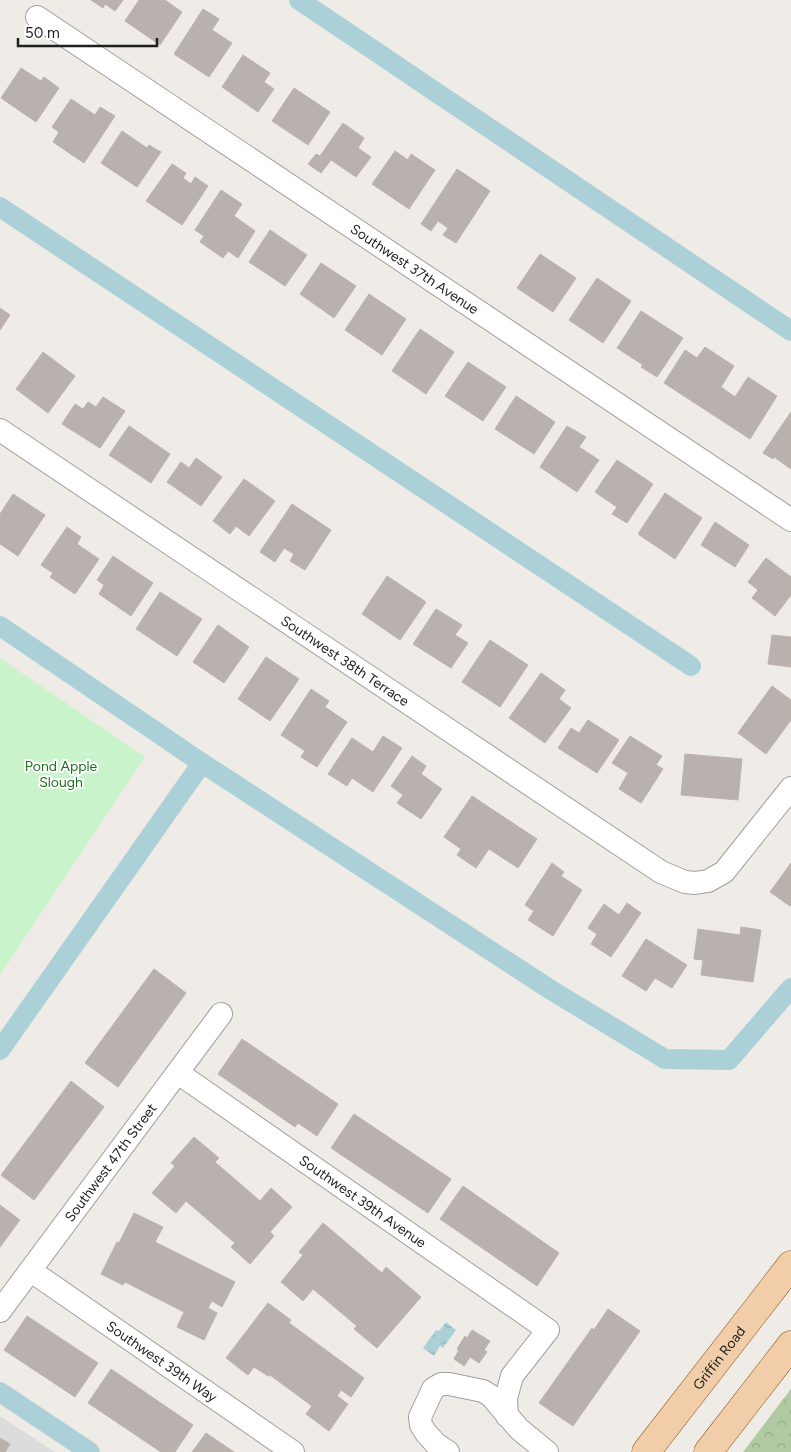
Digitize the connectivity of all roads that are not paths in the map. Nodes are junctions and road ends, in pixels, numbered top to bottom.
1 (37, 17) dead end
2 (0, 430) edge
3 (791, 520) edge
4 (791, 788) edge
5 (221, 1014) dead end
6 (178, 1072) junction
7 (791, 1265) edge
8 (31, 1271) junction
9 (0, 1311) edge
10 (791, 1345) edge
11 (512, 1376) junction
12 (483, 1391) junction
13 (507, 1416) junction
14 (437, 1445) edge
15 (293, 1452) edge
16 (547, 1452) edge
17 (646, 1452) edge
18 (708, 1452) edge

1 - 3 street, Southwest 37th Avenue
2 - 4 street, Southwest 38th Terrace
5 - 6 street, Southwest 47th Street
6 - 8 street, Southwest 47th Street
6 - 11 street, Southwest 39th Avenue
7 - 17 main road, Griffin Road
8 - 9 street, Southwest 47th Street
8 - 15 street, Southwest 39th Way
10 - 18 main road
11 - 12 street
11 - 13 street
12 - 13 street
12 - 14 street
13 - 16 street

